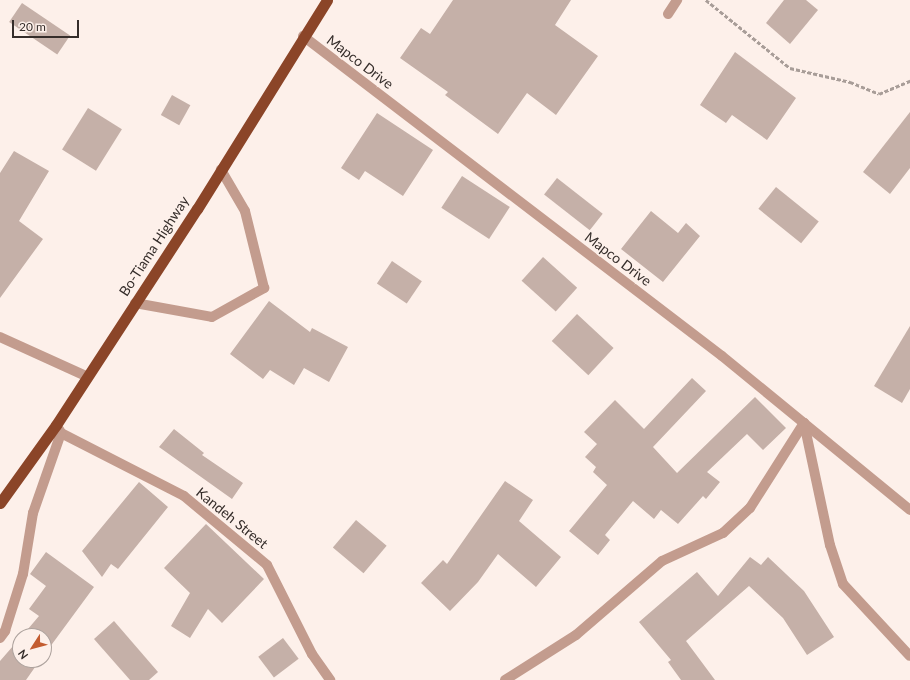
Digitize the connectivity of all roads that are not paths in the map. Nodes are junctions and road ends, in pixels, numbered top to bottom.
1 (327, 0) edge
2 (677, 0) edge
3 (668, 14) dead end
4 (304, 36) junction
5 (221, 170) junction
6 (135, 303) junction
7 (0, 338) edge
8 (86, 376) junction
9 (804, 423) junction
10 (59, 429) junction
11 (0, 503) edge
12 (910, 510) edge
13 (0, 638) edge
14 (910, 656) edge
15 (330, 680) edge
16 (505, 680) edge

1 - 4 highway, Bo-Tiama Highway
2 - 3 street
4 - 5 highway, Bo-Tiama Highway
4 - 9 street, Mapco Drive
5 - 6 highway, Bo-Tiama Highway
5 - 6 street
6 - 8 highway, Bo-Tiama Highway
7 - 8 street
8 - 10 highway, Bo-Tiama Highway
9 - 12 street, Mapco Drive
9 - 14 street
9 - 16 street
10 - 11 highway, Bo-Tiama Highway
10 - 13 street
10 - 15 street, Kandeh Street

